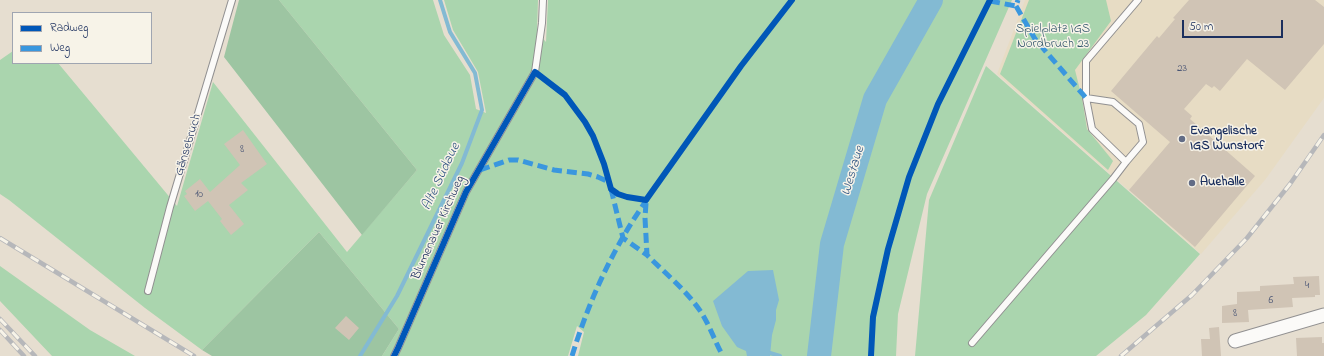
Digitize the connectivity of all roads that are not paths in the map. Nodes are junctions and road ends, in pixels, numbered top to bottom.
1 (232, 0) edge
2 (543, 0) edge
3 (1138, 0) edge
4 (1086, 98) junction
5 (1126, 162) junction
6 (148, 291) dead end
7 (1324, 315) edge
8 (1235, 341) dead end
9 (972, 344) dead end
10 (394, 356) edge

1 - 6 lane, Gänsebruch
2 - 10 lane, Blumenauer Kirchweg
3 - 4 lane
4 - 5 lane
4 - 5 lane
5 - 9 lane
7 - 8 street

